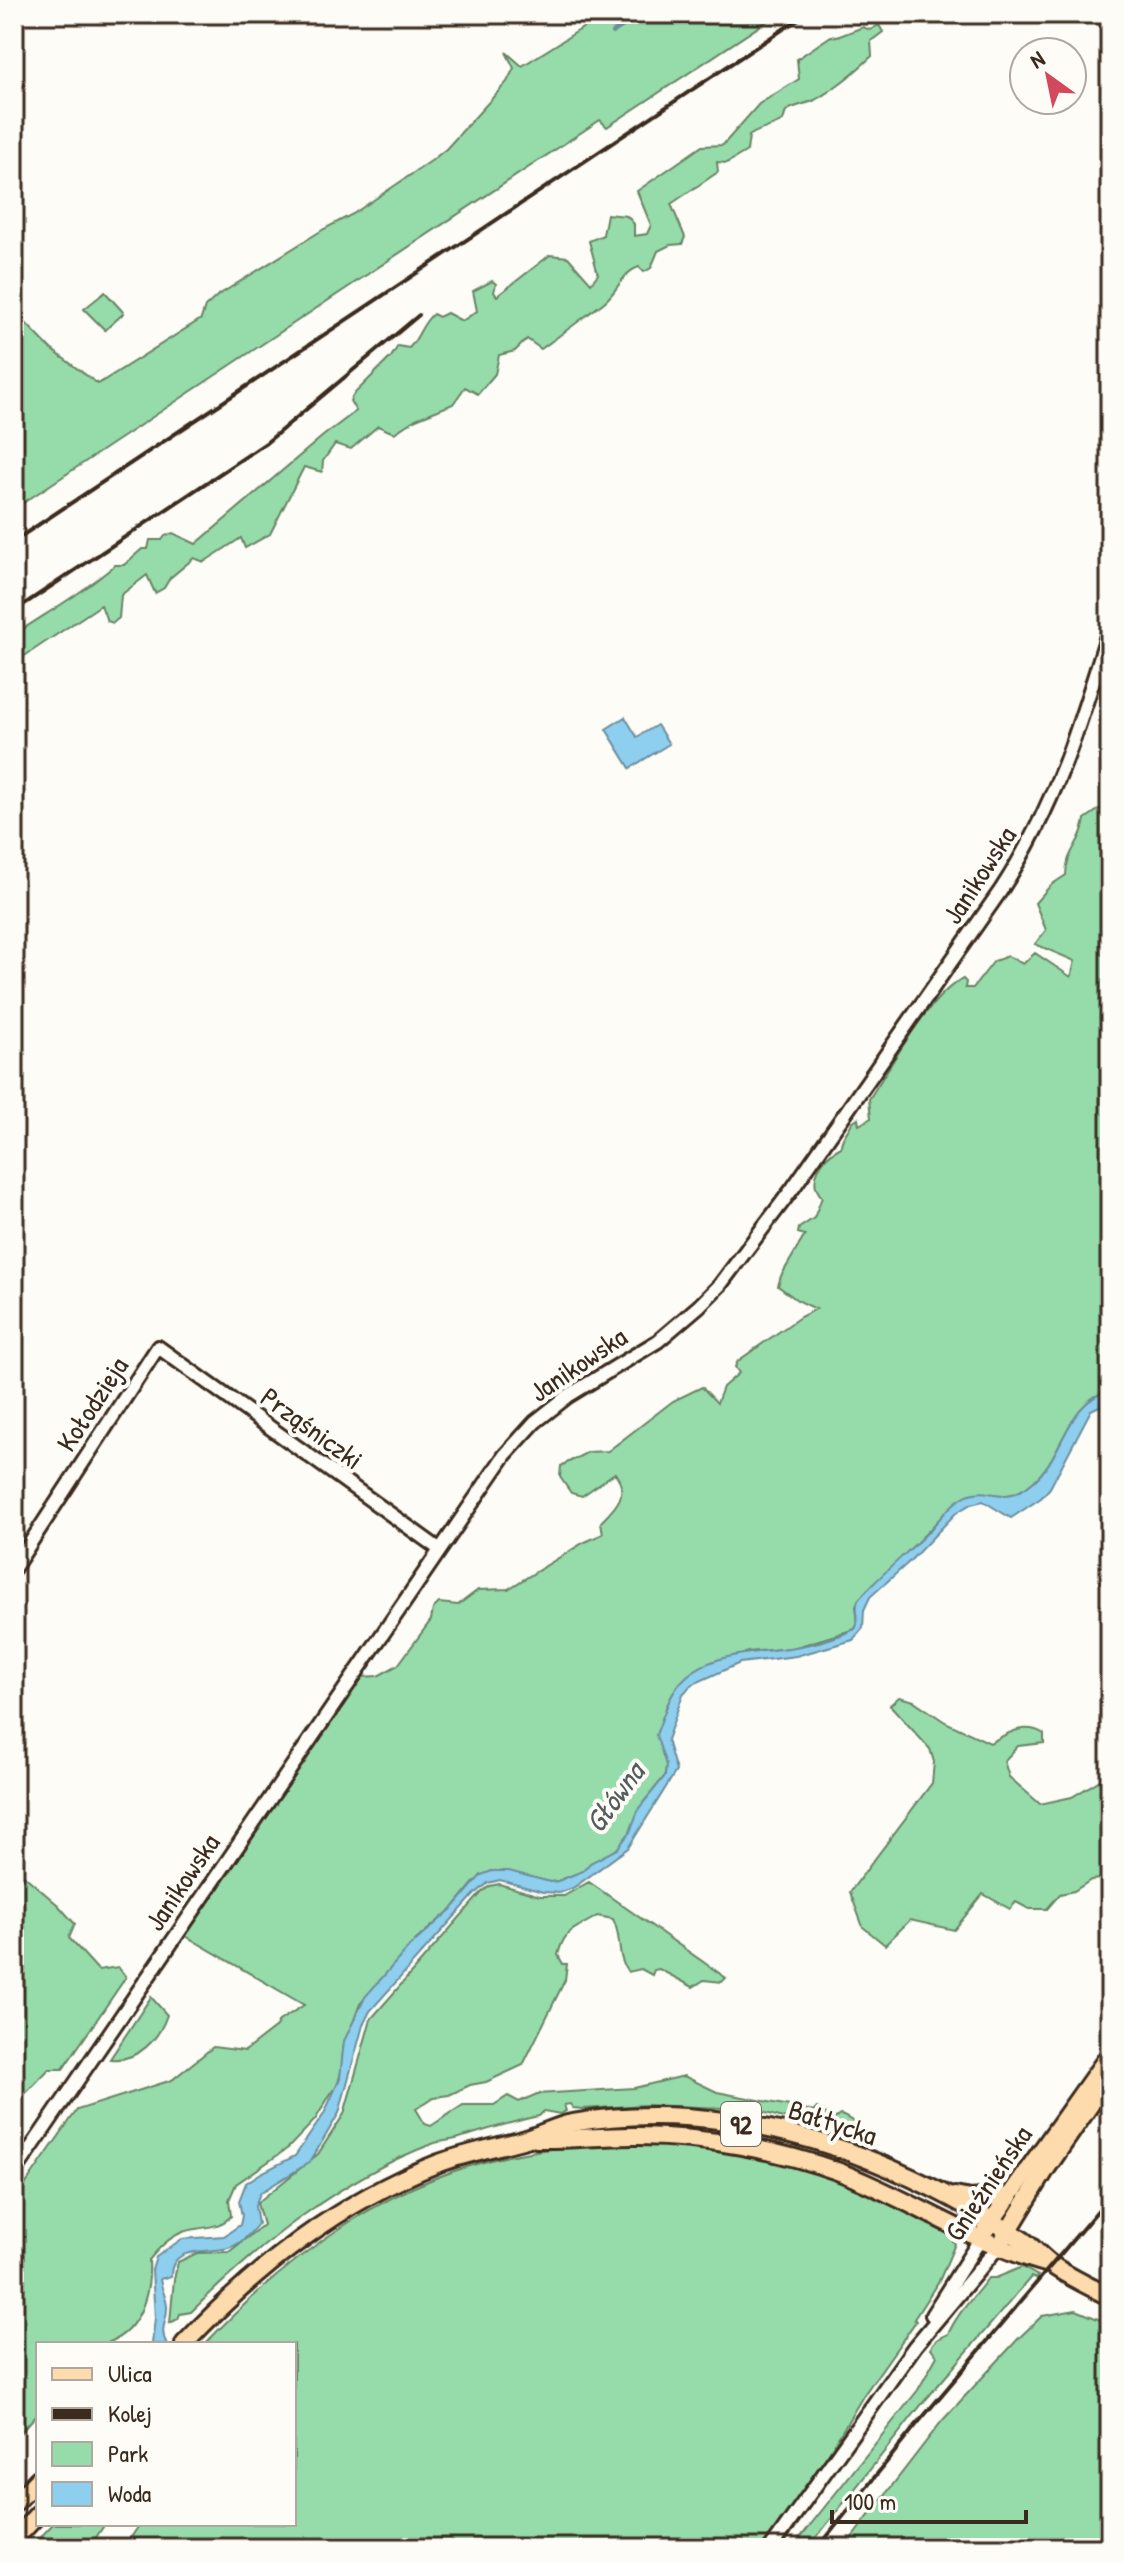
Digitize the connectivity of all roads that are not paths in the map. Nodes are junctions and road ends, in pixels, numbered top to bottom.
1 (1110, 626) edge
2 (158, 1347) joint
3 (439, 1549) junction
4 (14, 1568) edge
5 (1110, 2054) edge
6 (1110, 2076) edge
7 (526, 2139) junction
8 (14, 2173) edge
9 (946, 2195) junction
10 (1010, 2196) junction
11 (992, 2221) junction
12 (981, 2238) junction
13 (1004, 2238) junction
14 (1110, 2297) edge
15 (186, 2342) edge
16 (915, 2346) junction
17 (36, 2481) edge
18 (17, 2499) edge
19 (36, 2516) edge
20 (16, 2537) edge
21 (771, 2548) edge

1 - 3 street, Janikowska
2 - 3 street, Prząśniczki
2 - 4 street, Kołodzieja
3 - 8 street, Janikowska
5 - 10 main road, Gnieźnieńska
6 - 13 main road, Gnieźnieńska
7 - 9 main road, Bałtycka / 92
7 - 12 main road, Bałtycka / 92
7 - 15 main road, Bałtycka / 92
9 - 10 main road
9 - 11 main road, Bałtycka / 92
10 - 11 main road, Gnieźnieńska
11 - 12 main road, Gnieźnieńska
11 - 13 main road, Bałtycka / 92
12 - 13 main road, Bałtycka / 92
12 - 16 street, Gnieźnieńska
13 - 14 main road, Bałtycka / 92
13 - 16 street, Gnieźnieńska
16 - 21 street, Gnieźnieńska
17 - 18 main road
19 - 20 main road

